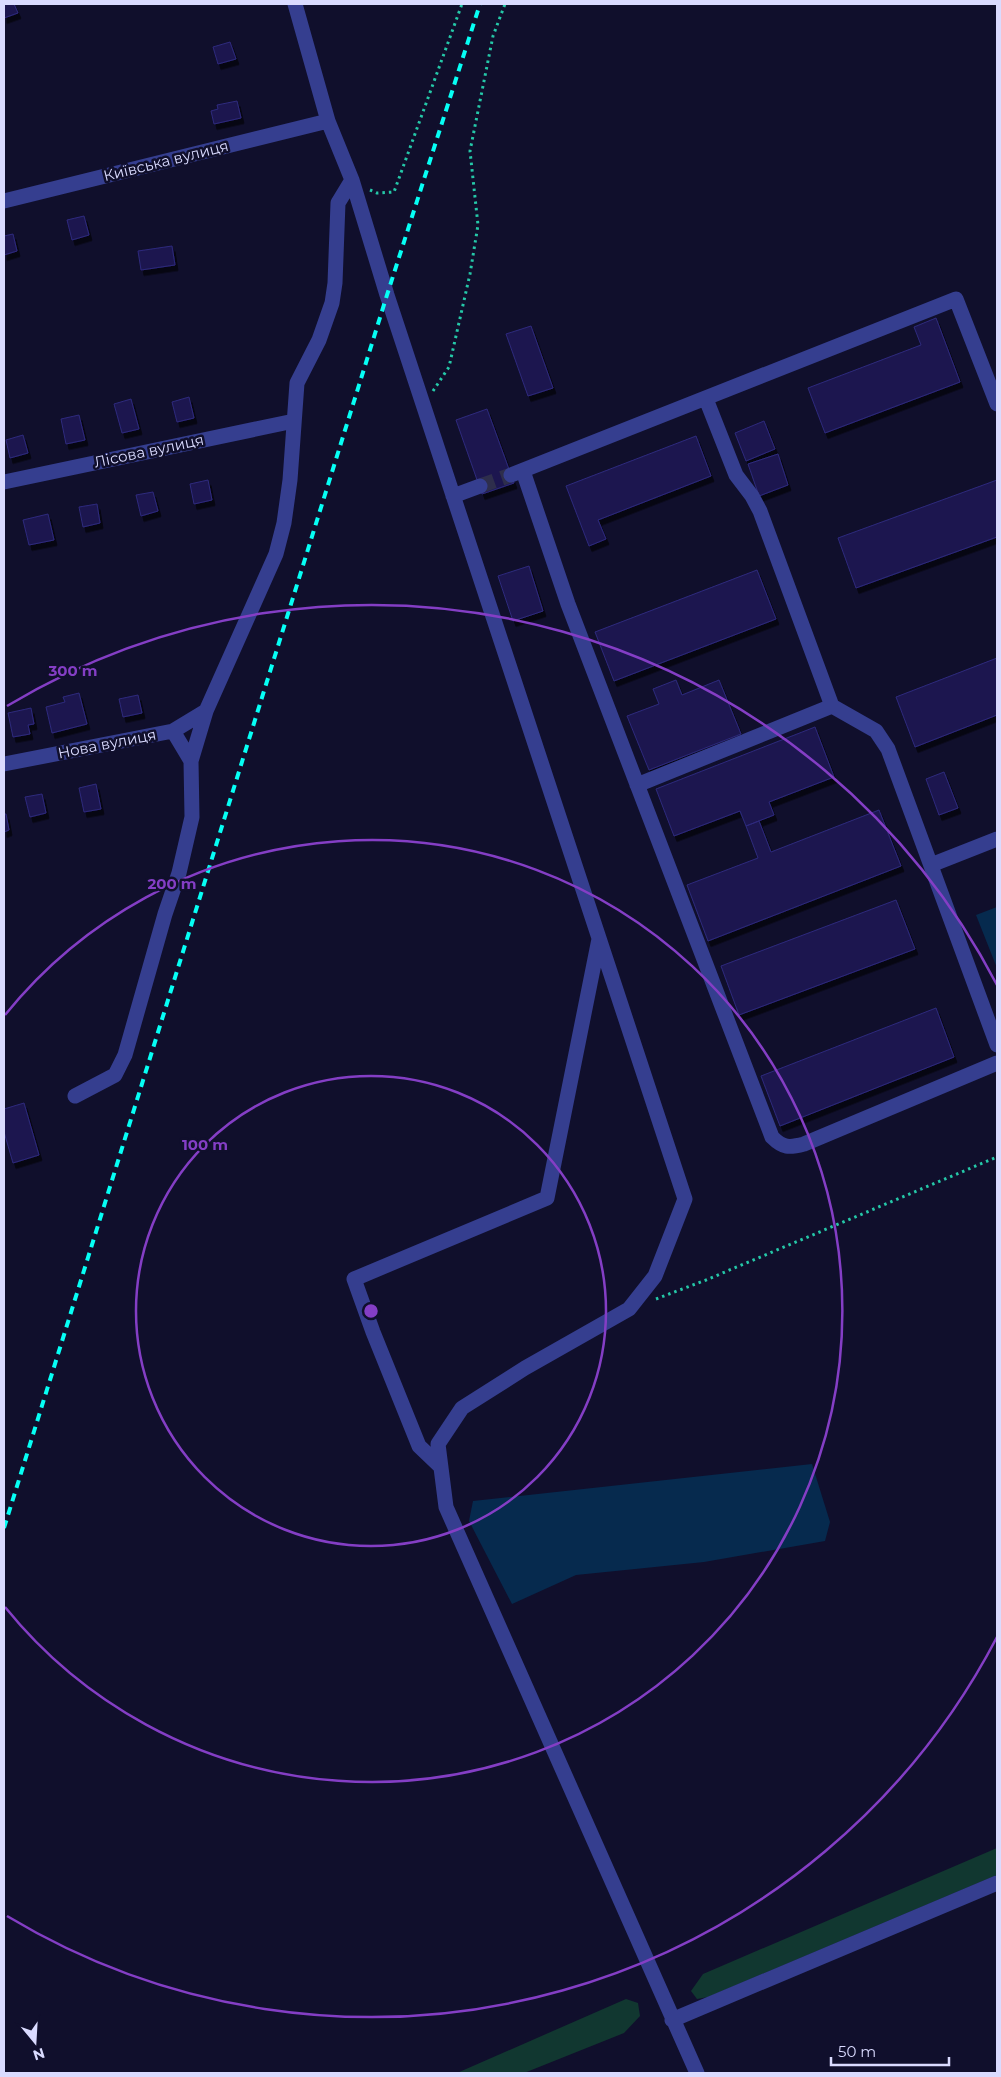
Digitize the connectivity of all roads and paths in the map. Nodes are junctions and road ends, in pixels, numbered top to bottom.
1 (295, 4) edge
2 (462, 4) edge
3 (504, 4) edge
4 (328, 121) junction
5 (352, 180) junction
6 (4, 201) edge
7 (706, 399) junction
8 (423, 404) junction
9 (997, 404) edge
10 (294, 421) junction
11 (4, 482) edge
12 (480, 486) tunnel mouth
13 (453, 496) junction
14 (832, 706) junction
15 (206, 711) junction
16 (173, 731) junction
17 (191, 760) junction
18 (4, 764) edge
19 (638, 785) junction
20 (997, 839) edge
21 (931, 865) junction
22 (599, 938) junction
23 (997, 1044) edge
24 (997, 1063) edge
25 (76, 1096) dead end
26 (997, 1157) edge
27 (654, 1300) dead end
28 (441, 1467) junction
29 (997, 1883) edge
30 (672, 2020) junction
31 (697, 2073) edge

1 - 4 street
2 - 5 path
3 - 8 path
4 - 5 street
4 - 6 street, Київська вулиця
5 - 8 street
5 - 10 street
7 - 9 street
7 - 14 street
7 - 19 street
8 - 13 street
10 - 11 street, Лісова вулиця
10 - 15 street
12 - 13 street
13 - 22 street
14 - 19 street
14 - 21 street
15 - 16 street, Нова вулиця
15 - 17 street
16 - 17 street
16 - 18 street, Нова вулиця
17 - 25 street
19 - 24 street
20 - 21 street
21 - 23 street
22 - 28 street
22 - 28 street
26 - 27 path
28 - 30 street
29 - 30 street
30 - 31 street

